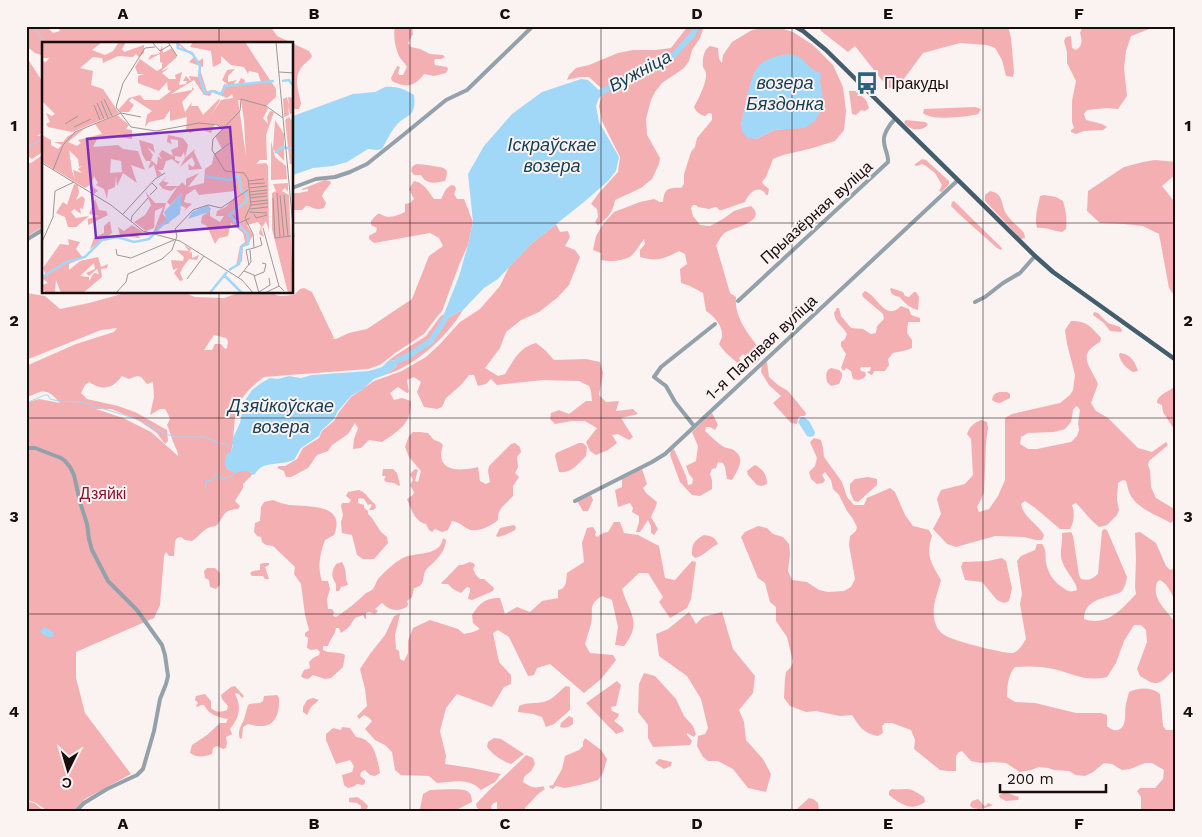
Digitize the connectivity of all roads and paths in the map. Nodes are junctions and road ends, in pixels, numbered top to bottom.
1 (533, 26) edge
2 (794, 26) edge
3 (895, 118) junction
4 (957, 181) junction
5 (294, 187) edge
6 (42, 230) edge
7 (26, 240) edge
8 (1035, 256) junction
9 (738, 301) dead end
10 (974, 302) dead end
11 (715, 324) dead end
12 (1176, 360) edge
13 (694, 426) junction
14 (26, 448) edge
15 (575, 501) dead end
16 (76, 811) edge

1 - 5 street
2 - 3 main road
3 - 4 main road
3 - 9 street, Прыазёрная вуліца
4 - 8 main road
4 - 13 street, 1-я Палявая вуліца
6 - 7 street
8 - 10 street
8 - 12 main road
11 - 13 street
13 - 15 street, 1-я Палявая вуліца
14 - 16 street

